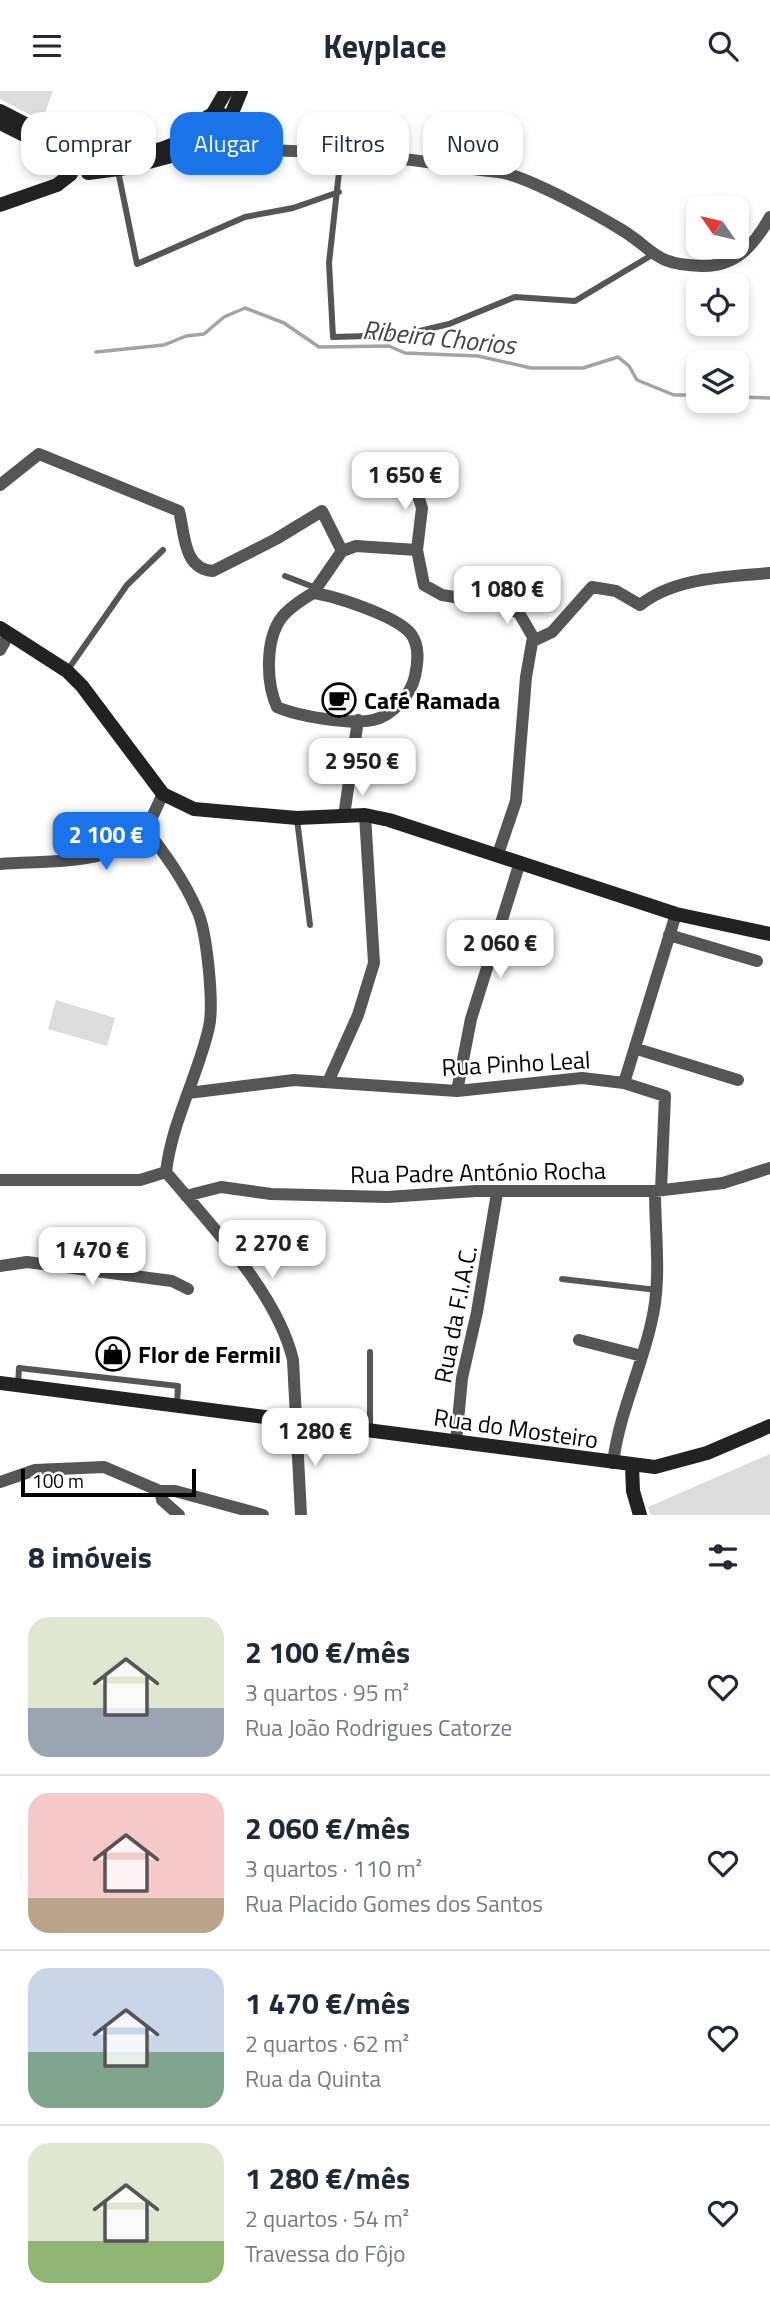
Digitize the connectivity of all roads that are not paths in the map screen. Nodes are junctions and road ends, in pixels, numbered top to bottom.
1 (226, 91) edge
2 (242, 91) edge
3 (0, 111) edge
4 (214, 112) edge
5 (233, 112) edge
6 (21, 122) edge
7 (0, 123) edge
8 (21, 134) edge
9 (409, 158) edge
10 (68, 175) edge
11 (118, 175) edge
12 (340, 175) edge
13 (339, 192) junction
14 (0, 205) edge
15 (770, 217) edge
16 (652, 255) junction
17 (410, 471) dead end
18 (0, 485) edge
19 (163, 550) dead end
20 (342, 551) junction
21 (418, 551) junction
22 (770, 573) edge
23 (285, 576) dead end
24 (314, 590) junction
25 (5, 631) edge
26 (533, 641) junction
27 (0, 650) edge
28 (67, 671) junction
29 (359, 720) junction
30 (163, 794) junction
31 (365, 815) junction
32 (344, 816) junction
33 (297, 818) junction
34 (145, 828) junction
35 (498, 854) junction
36 (520, 862) junction
37 (0, 864) edge
38 (676, 914) junction
39 (310, 925) dead end
40 (770, 934) edge
41 (669, 935) junction
42 (757, 961) dead end
43 (637, 1049) junction
44 (738, 1080) dead end
45 (328, 1082) junction
46 (624, 1083) junction
47 (457, 1091) junction
48 (188, 1093) junction
49 (770, 1168) edge
50 (166, 1172) junction
51 (0, 1180) edge
52 (658, 1191) junction
53 (497, 1193) junction
54 (186, 1196) junction
55 (0, 1266) edge
56 (562, 1279) dead end
57 (188, 1289) dead end
58 (657, 1290) junction
59 (579, 1340) dead end
60 (370, 1352) dead end
61 (642, 1356) junction
62 (0, 1383) edge
63 (18, 1385) junction
64 (177, 1407) junction
65 (296, 1423) junction
66 (770, 1426) edge
67 (370, 1431) junction
68 (456, 1442) junction
69 (613, 1464) junction
70 (632, 1465) junction
71 (0, 1482) edge
72 (160, 1491) junction
73 (179, 1515) edge
74 (263, 1515) edge
75 (301, 1515) edge
76 (640, 1515) edge

1 - 4 main road
2 - 5 main road
3 - 6 main road
7 - 8 main road
9 - 16 street
10 - 14 main road
11 - 13 lane
12 - 13 lane
13 - 16 lane
15 - 16 street
17 - 21 street
18 - 20 street
19 - 28 lane
20 - 21 street
20 - 24 street
21 - 26 street
22 - 26 street
23 - 24 lane
24 - 29 street
24 - 29 street
25 - 27 street
25 - 28 main road
26 - 35 street
28 - 30 main road
29 - 32 street
30 - 33 main road
30 - 34 street
31 - 32 main road
31 - 35 main road
31 - 45 street
32 - 33 main road
33 - 39 lane
34 - 37 street
34 - 48 street
35 - 36 main road
36 - 38 main road
36 - 47 street
38 - 40 main road
38 - 41 street
41 - 42 street
41 - 43 street
43 - 44 street
43 - 46 street
45 - 47 street, Rua Pinho Leal
45 - 48 street, Rua Pinho Leal
46 - 47 street, Rua Pinho Leal
46 - 52 street, Rua Pinho Leal
48 - 50 street
49 - 52 street, Rua Padre António Rocha
50 - 51 street
50 - 54 street
52 - 53 street, Rua Padre António Rocha
52 - 58 street
53 - 54 street, Rua Padre António Rocha
53 - 68 street, Rua da F.I.A.C.
54 - 65 street
55 - 57 street
56 - 58 lane
58 - 61 street
59 - 61 street
60 - 67 lane
61 - 69 street
62 - 63 main road, Rua do Mosteiro
63 - 64 main road, Rua do Mosteiro
63 - 64 lane
64 - 65 main road, Rua do Mosteiro
65 - 67 main road, Rua do Mosteiro
65 - 75 street
66 - 70 main road, Rua do Mosteiro
67 - 68 main road, Rua do Mosteiro
68 - 69 main road, Rua do Mosteiro
69 - 70 main road, Rua do Mosteiro
70 - 76 main road
71 - 72 street
72 - 73 street
72 - 74 street

